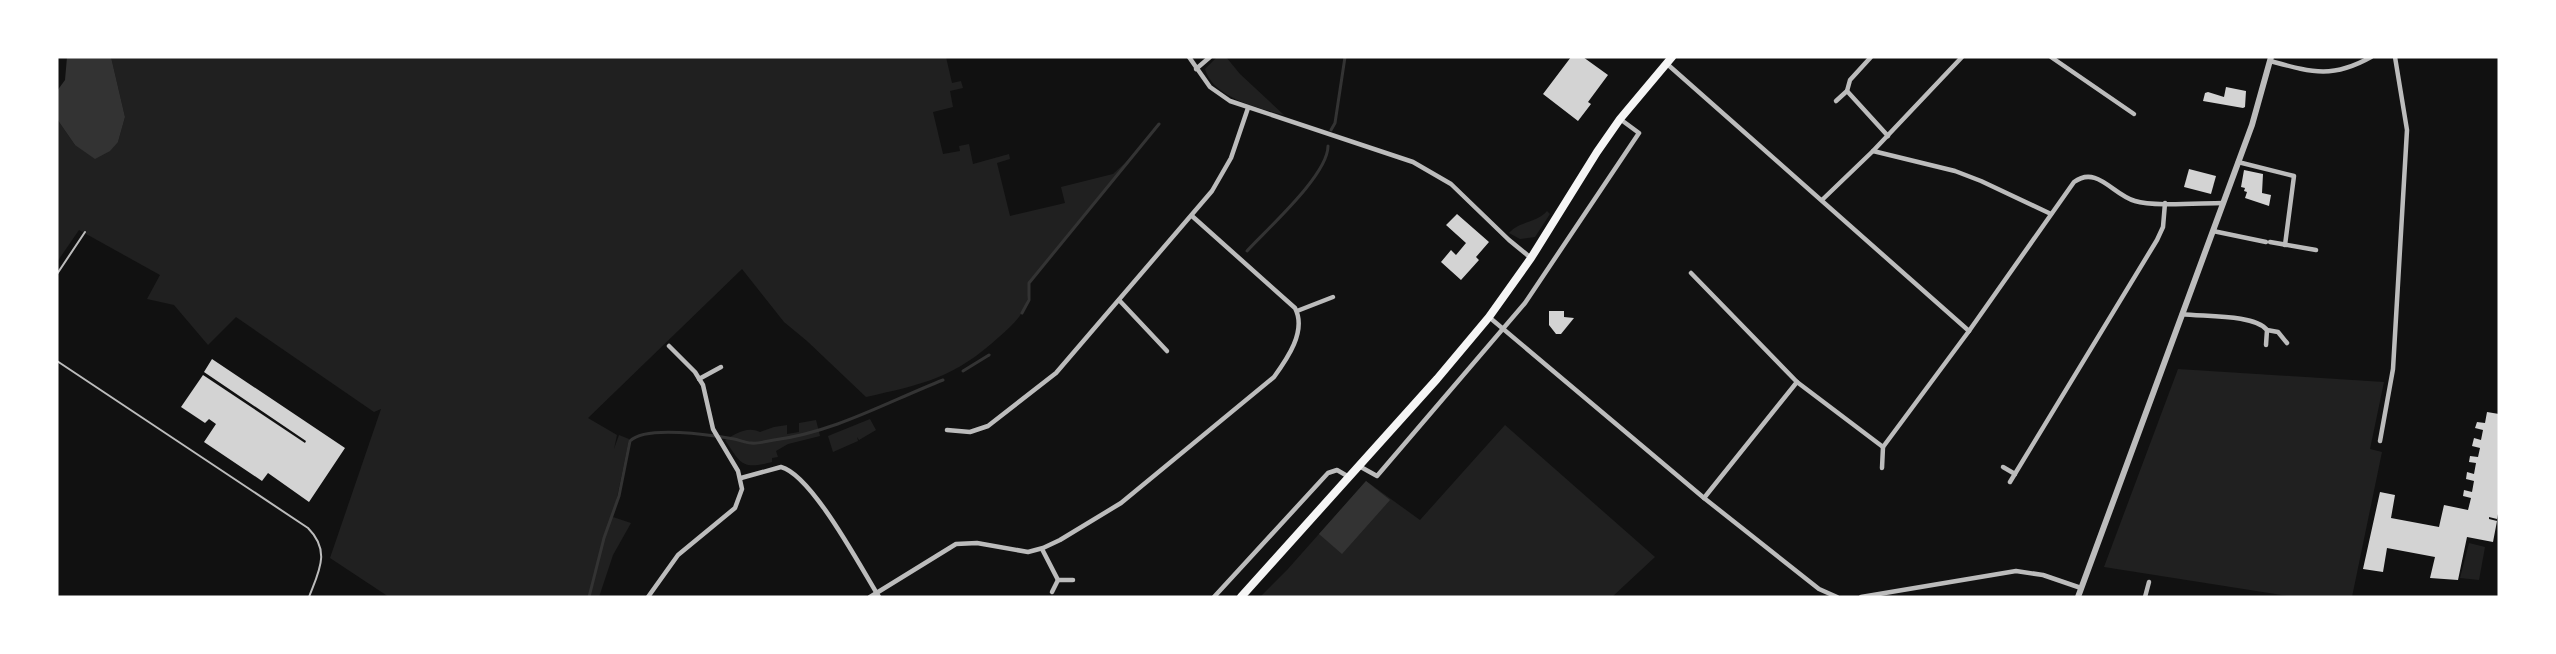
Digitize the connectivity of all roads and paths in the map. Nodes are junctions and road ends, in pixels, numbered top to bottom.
1 (1189, 57) edge
2 (1210, 57) edge
3 (1871, 57) edge
4 (1962, 57) edge
5 (2051, 57) edge
6 (2371, 57) edge
7 (2396, 57) edge
8 (2271, 59) edge
9 (1669, 60) edge
10 (1196, 69) junction
11 (1847, 91) junction
12 (1836, 101) dead end
13 (1248, 108) junction
14 (2134, 114) dead end
15 (1620, 119) junction
16 (1888, 136) junction
17 (1874, 151) junction
18 (2238, 162) junction
19 (1822, 200) junction
20 (2165, 203) junction
21 (2223, 203) junction
22 (2051, 214) junction
23 (1192, 216) junction
24 (2213, 231) junction
25 (85, 232) dead end
26 (2285, 245) junction
27 (2316, 249) dead end
28 (1531, 258) junction
29 (1690, 273) dead end
30 (57, 274) edge
31 (1333, 297) dead end
32 (1119, 300) junction
33 (1297, 311) junction
34 (2182, 314) junction
35 (1489, 317) junction
36 (1503, 329) junction
37 (2267, 330) junction
38 (1969, 331) junction
39 (2287, 343) dead end
40 (2266, 345) dead end
41 (669, 346) dead end
42 (1167, 351) dead end
43 (57, 361) edge
44 (721, 368) dead end
45 (699, 379) junction
46 (1797, 382) junction
47 (947, 430) dead end
48 (2380, 441) dead end
49 (1883, 447) junction
50 (1359, 466) junction
51 (2004, 467) dead end
52 (1882, 468) dead end
53 (2015, 474) junction
54 (1349, 477) junction
55 (741, 478) junction
56 (2010, 482) dead end
57 (1704, 498) junction
58 (1042, 549) junction
59 (1058, 580) junction
60 (1073, 580) dead end
61 (2149, 582) dead end
62 (2081, 588) junction
63 (1052, 592) dead end
64 (878, 595) edge
65 (309, 597) edge
66 (648, 597) edge
67 (870, 597) edge
68 (1214, 597) edge
69 (1241, 597) edge
70 (1837, 597) edge
71 (1861, 597) edge
72 (2078, 597) edge
73 (2145, 597) edge

1 - 10 street
2 - 10 street
3 - 11 street
4 - 16 street
5 - 14 street
6 - 8 street
7 - 48 street
8 - 18 street
9 - 15 main road
9 - 19 street
10 - 13 street
11 - 12 street
11 - 16 street
13 - 23 street
13 - 28 street
15 - 28 main road
15 - 36 street
16 - 17 street
17 - 19 street
17 - 22 street
18 - 21 street
18 - 26 street
19 - 38 street
20 - 21 street
20 - 22 street
20 - 53 street
21 - 24 street
22 - 38 street
23 - 32 street
23 - 33 street
24 - 26 street
24 - 34 street
25 - 30 lane
26 - 27 street
28 - 35 main road
29 - 46 street
31 - 33 street
32 - 42 street
32 - 47 street
33 - 58 street
34 - 37 street
34 - 62 street
35 - 36 street
35 - 50 main road
36 - 50 street
36 - 57 street
37 - 39 street
37 - 40 street
38 - 49 street
41 - 45 street
43 - 65 lane
44 - 45 street
45 - 55 street
46 - 49 street
46 - 57 street
49 - 52 street
50 - 54 main road
51 - 53 street
53 - 56 street
54 - 68 street
54 - 69 main road
55 - 64 street
55 - 66 street
57 - 70 street
58 - 59 street
58 - 64 street
59 - 60 street
59 - 63 street
61 - 73 street
62 - 71 street
62 - 72 street
64 - 67 street

